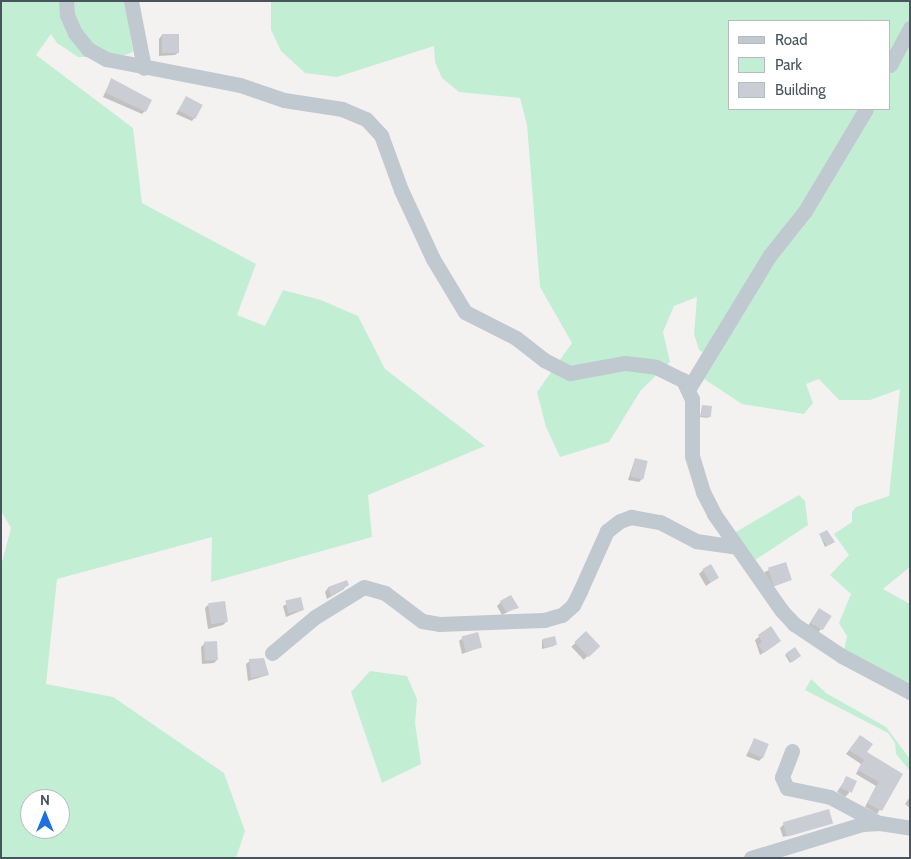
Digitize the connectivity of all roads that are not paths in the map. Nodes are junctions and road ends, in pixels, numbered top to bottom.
1 (66, 1) edge
2 (131, 1) edge
3 (910, 28) edge
4 (891, 63) edge
5 (144, 68) junction
6 (865, 110) edge
7 (689, 388) junction
8 (737, 547) junction
9 (272, 652) dead end
10 (910, 692) edge
11 (792, 750) dead end
12 (880, 823) junction
13 (910, 828) edge
14 (751, 858) edge

1 - 5 street
2 - 5 street
3 - 4 street
5 - 7 street
6 - 7 street
7 - 8 street
8 - 9 street
8 - 10 street
11 - 12 street
12 - 13 street
12 - 14 street

